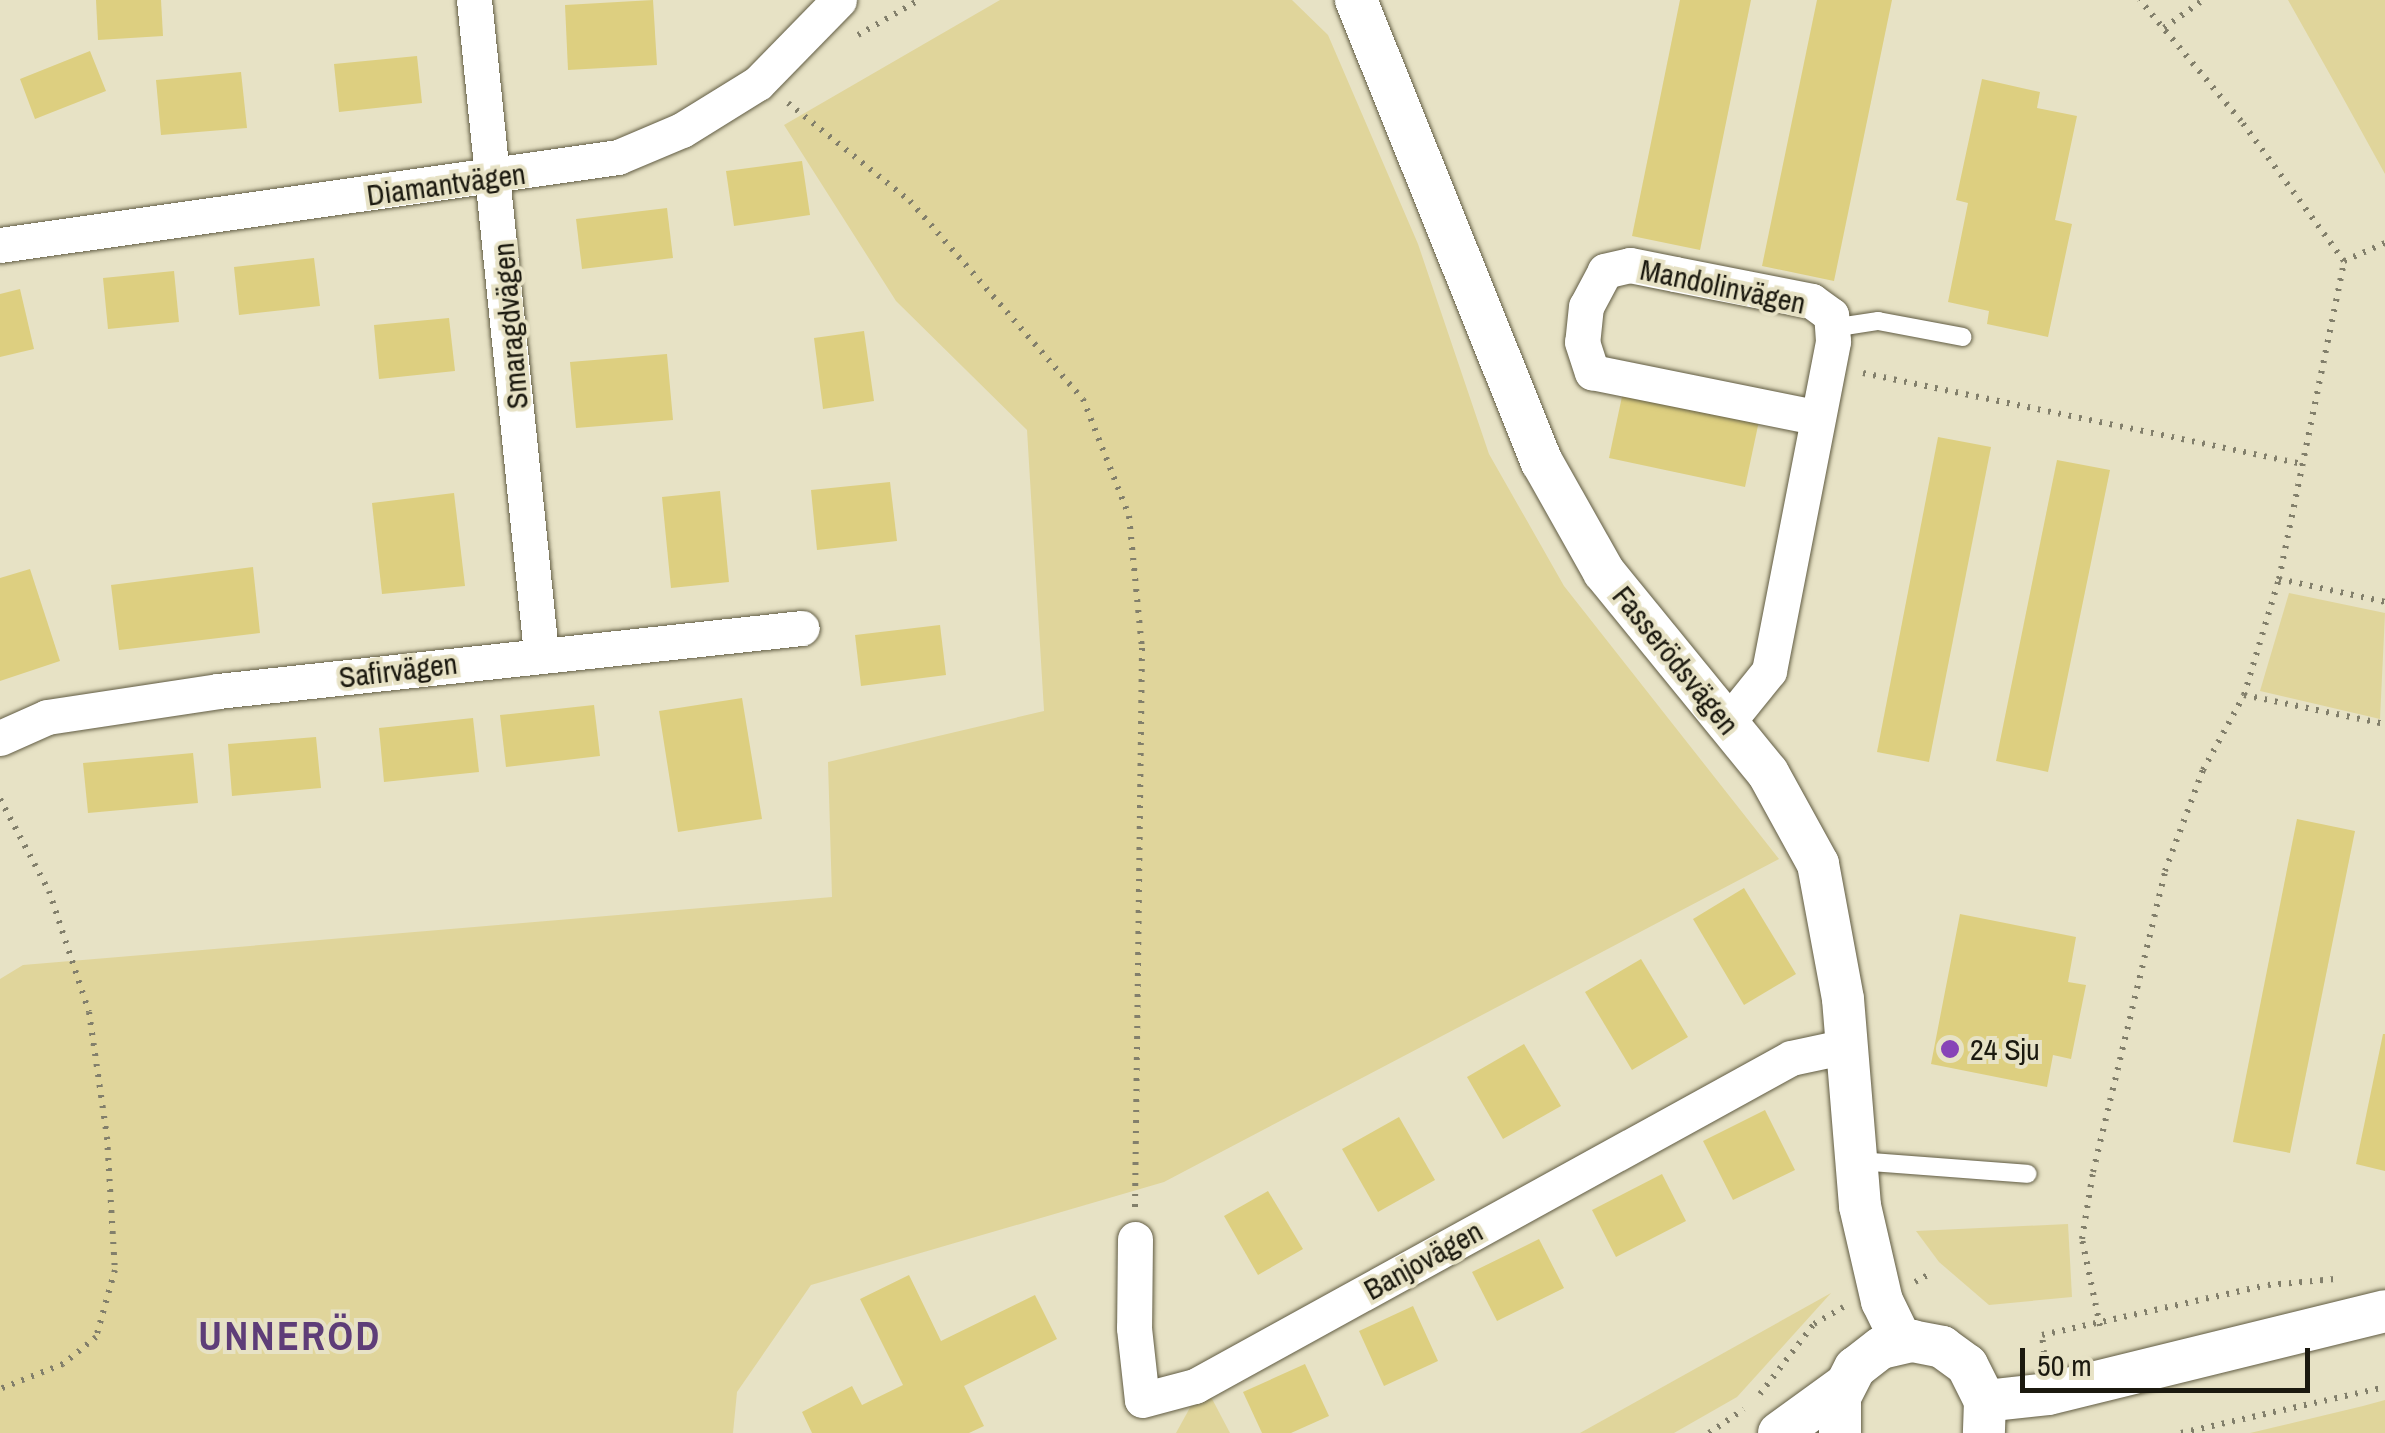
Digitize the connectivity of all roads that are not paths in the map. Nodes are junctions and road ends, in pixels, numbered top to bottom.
1 (474, 0) edge
2 (839, 0) edge
3 (1356, 0) edge
4 (496, 178) junction
5 (0, 245) edge
6 (1832, 328) junction
7 (1963, 337) dead end
8 (1816, 417) junction
9 (802, 628) dead end
10 (541, 653) junction
11 (1726, 723) junction
12 (0, 738) edge
13 (1847, 1046) junction
14 (1856, 1161) junction
15 (2028, 1174) dead end
16 (1135, 1238) road end
17 (2385, 1311) edge
18 (1902, 1342) junction
19 (1844, 1386) junction
20 (1985, 1417) edge
21 (1779, 1433) edge
22 (1840, 1433) edge

1 - 4 street, Smaragdvägen
2 - 4 street, Diamantvägen
3 - 11 street, Fasserödsvägen
4 - 5 street, Diamantvägen
4 - 10 street, Smaragdvägen
6 - 7 lane
6 - 8 street, Mandolinvägen
6 - 8 street, Mandolinvägen
8 - 11 street, Mandolinvägen
9 - 10 street, Safirvägen
10 - 12 street, Safirvägen
11 - 13 street, Fasserödsvägen
13 - 14 street, Fasserödsvägen
13 - 16 street, Banjovägen
14 - 15 lane
14 - 18 street, Fasserödsvägen
17 - 20 street
18 - 19 street
18 - 20 street
19 - 21 street
19 - 22 street

